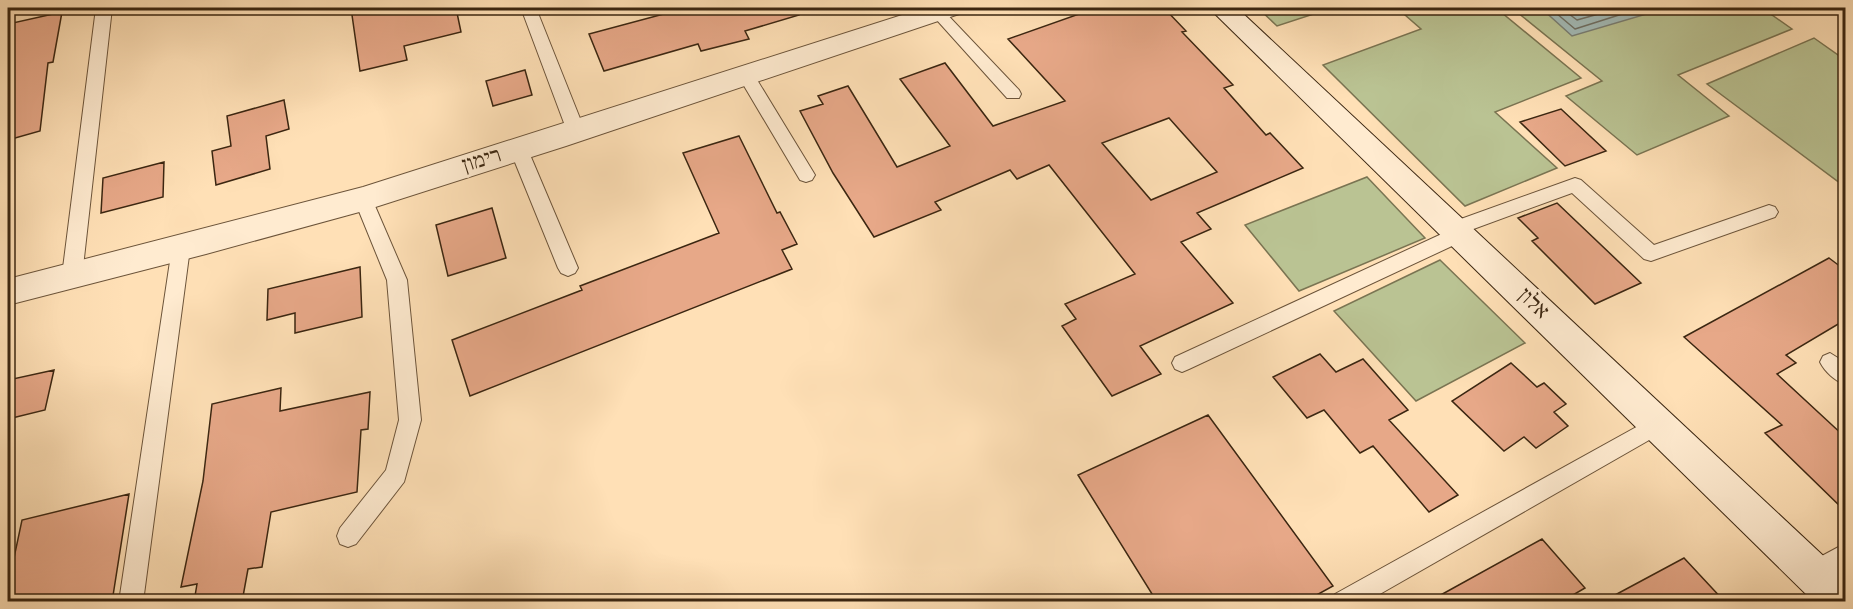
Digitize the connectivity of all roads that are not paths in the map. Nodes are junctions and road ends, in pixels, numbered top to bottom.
1 (104, 8) edge
2 (528, 8) edge
3 (1222, 8) edge
4 (940, 9) edge
5 (745, 74) junction
6 (1013, 94) dead end
7 (576, 131) junction
8 (519, 150) junction
9 (806, 175) dead end
10 (363, 199) junction
11 (1769, 212) dead end
12 (1457, 232) junction
13 (181, 248) junction
14 (568, 268) dead end
15 (72, 276) junction
16 (8, 292) edge
17 (1830, 362) dead end
18 (1182, 363) dead end
19 (1845, 376) edge
20 (1658, 424) junction
21 (348, 536) dead end
22 (1836, 580) edge
23 (131, 602) edge
24 (1343, 602) edge

1 - 15 lane
2 - 7 lane
3 - 12 street, אלון
4 - 5 street, רימון
4 - 6 lane
5 - 7 street, רימון
5 - 9 lane
7 - 8 street, רימון
8 - 10 street, רימון
8 - 14 lane
10 - 13 street, רימון
10 - 21 lane
11 - 12 lane
12 - 18 lane
12 - 20 street, אלון
13 - 15 street, רימון
13 - 23 lane
15 - 16 street, רימון
17 - 19 lane
20 - 22 street, אלון
20 - 24 lane

